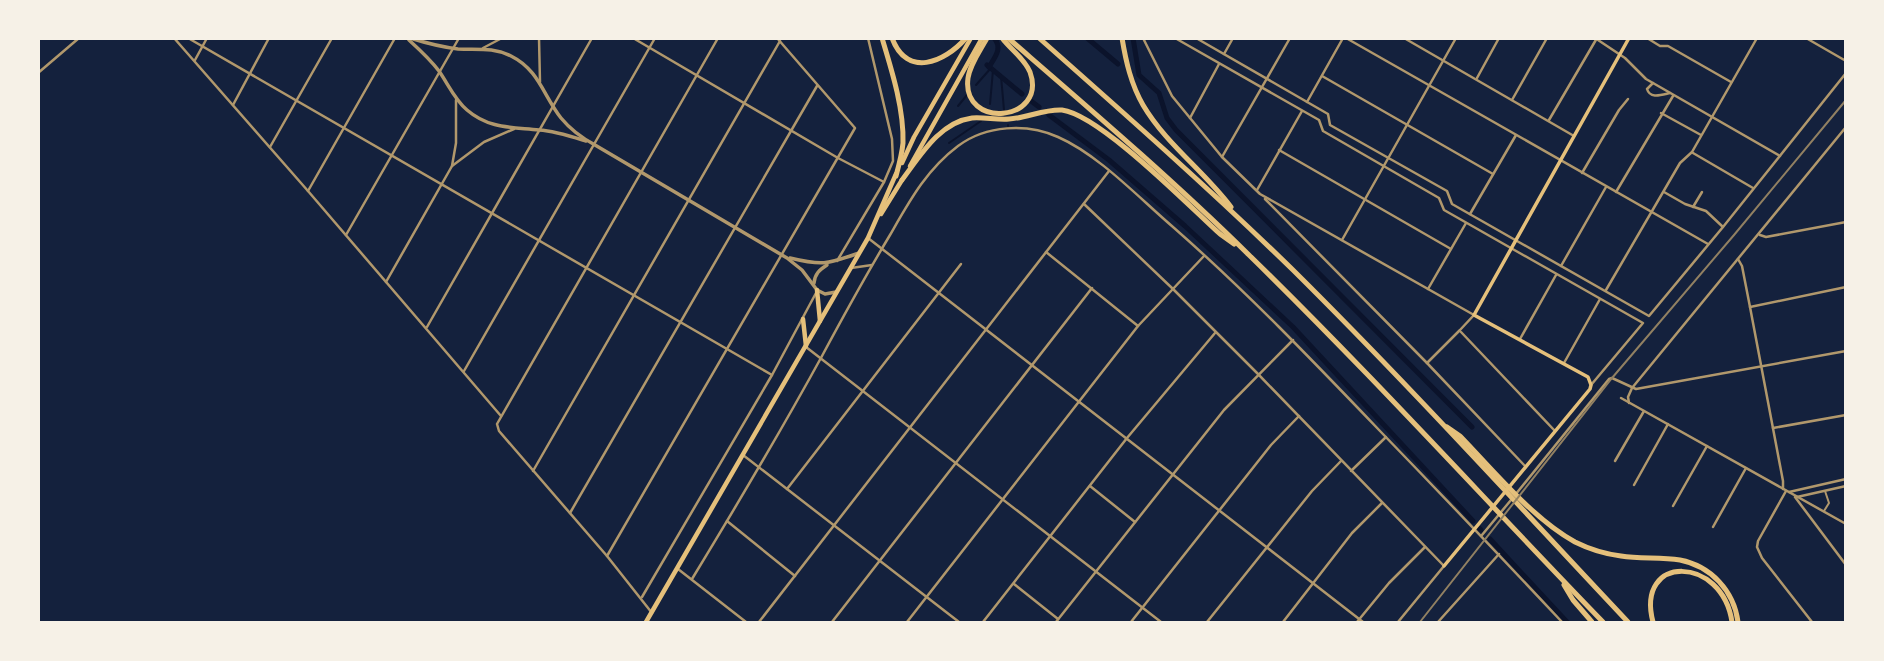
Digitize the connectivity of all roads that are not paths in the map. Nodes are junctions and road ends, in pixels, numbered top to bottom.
1 (79, 38) edge
2 (174, 38) edge
3 (188, 38) edge
4 (207, 38) edge
5 (269, 38) edge
6 (332, 38) edge
7 (395, 38) edge
8 (409, 38) edge
9 (459, 38) edge
10 (502, 38) edge
11 (539, 38) edge
12 (592, 38) edge
13 (632, 38) edge
14 (655, 38) edge
15 (718, 38) edge
16 (868, 38) edge
17 (882, 38) edge
18 (892, 38) edge
19 (968, 38) edge
20 (984, 38) edge
21 (1002, 38) edge
22 (1008, 38) edge
23 (1039, 38) edge
24 (1122, 38) edge
25 (1143, 38) edge
26 (1175, 38) edge
27 (1196, 38) edge
28 (1233, 38) edge
29 (1290, 38) edge
30 (1344, 38) edge
31 (1404, 38) edge
32 (1456, 38) edge
33 (1499, 38) edge
34 (1547, 38) edge
35 (1629, 38) edge
36 (1647, 38) edge
37 (1756, 38) edge
38 (1806, 38) edge
39 (1596, 39) edge
40 (778, 40) edge
41 (1812, 40) edge
42 (202, 47) junction
43 (454, 48) junction
44 (483, 48) junction
45 (650, 48) junction
46 (1620, 54) junction
47 (1224, 55) junction
48 (194, 61) junction
49 (1443, 61) junction
50 (1846, 61) edge
51 (1219, 64) junction
52 (38, 73) edge
53 (250, 73) junction
54 (440, 73) junction
55 (1846, 74) edge
56 (697, 76) junction
57 (1322, 76) junction
58 (1266, 79) junction
59 (1476, 80) junction
60 (540, 82) junction
61 (1731, 82) junction
62 (1653, 83) junction
63 (817, 86) junction
64 (1429, 86) junction
65 (1262, 88) junction
66 (1671, 95) junction
67 (456, 98) junction
68 (1628, 99) dead end
69 (296, 100) junction
70 (1512, 100) junction
71 (1307, 102) junction
72 (744, 103) junction
73 (233, 105) junction
74 (553, 107) junction
75 (1302, 111) junction
76 (1661, 113) junction
77 (1712, 117) junction
78 (1190, 118) junction
79 (1548, 121) junction
80 (1407, 125) junction
81 (344, 128) junction
82 (1846, 128) edge
83 (514, 129) junction
84 (540, 130) junction
85 (791, 131) junction
86 (1516, 135) junction
87 (1701, 135) junction
88 (1574, 136) junction
89 (593, 144) junction
90 (270, 147) junction
91 (1279, 150) junction
92 (1692, 152) junction
93 (392, 156) junction
94 (1780, 156) junction
95 (1222, 157) junction
96 (838, 158) junction
97 (1388, 159) junction
98 (1560, 161) junction
99 (452, 166) junction
100 (1384, 166) junction
101 (1110, 171) junction
102 (641, 172) junction
103 (1583, 173) junction
104 (1493, 174) junction
105 (896, 176) junction
106 (902, 180) junction
107 (884, 182) junction
108 (441, 185) junction
109 (1606, 187) junction
110 (1754, 188) junction
111 (308, 191) junction
112 (1256, 191) junction
113 (1663, 191) junction
114 (1702, 192) dead end
115 (1616, 193) junction
116 (1260, 194) junction
117 (688, 199) junction
118 (1365, 200) junction
119 (1084, 204) junction
120 (1693, 207) junction
121 (1651, 212) junction
122 (1293, 213) junction
123 (492, 214) junction
124 (1470, 215) junction
125 (1239, 218) junction
126 (1284, 219) junction
127 (1846, 222) edge
128 (1466, 223) junction
129 (736, 227) junction
130 (1723, 227) junction
131 (872, 230) junction
132 (1758, 234) junction
133 (346, 236) junction
134 (868, 238) junction
135 (1515, 240) junction
136 (540, 241) junction
137 (1342, 241) junction
138 (1708, 244) junction
139 (882, 248) junction
140 (1510, 248) junction
141 (1451, 249) junction
142 (1046, 252) junction
143 (859, 253) junction
144 (1248, 253) junction
145 (782, 255) junction
146 (1205, 255) junction
147 (788, 258) junction
148 (1738, 259) junction
149 (837, 261) junction
150 (829, 264) junction
151 (961, 264) dead end
152 (872, 265) junction
153 (1561, 266) junction
154 (586, 267) junction
155 (850, 268) junction
156 (1556, 275) junction
157 (386, 282) junction
158 (1846, 287) edge
159 (816, 288) junction
160 (1093, 288) junction
161 (1173, 289) junction
162 (1428, 289) junction
163 (838, 291) junction
164 (1605, 291) junction
165 (939, 292) junction
166 (633, 295) junction
167 (1600, 299) junction
168 (1750, 307) junction
169 (1474, 315) junction
170 (803, 319) junction
171 (820, 321) junction
172 (680, 322) junction
173 (1138, 326) junction
174 (426, 328) junction
175 (986, 329) junction
176 (1460, 330) junction
177 (1215, 332) junction
178 (1293, 340) junction
179 (1520, 340) junction
180 (806, 347) junction
181 (728, 349) junction
182 (1846, 351) edge
183 (820, 360) junction
184 (1427, 363) junction
185 (1563, 364) junction
186 (1033, 365) junction
187 (1761, 367) junction
188 (464, 371) junction
189 (1258, 374) junction
190 (772, 375) junction
191 (1596, 381) junction
192 (1591, 385) junction
193 (1603, 386) junction
194 (1632, 388) junction
195 (862, 391) junction
196 (1621, 398) dead end
197 (1079, 401) junction
198 (1629, 403) junction
199 (1644, 411) junction
200 (1846, 415) edge
201 (501, 416) junction
202 (1299, 416) junction
203 (1668, 424) junction
204 (909, 428) junction
205 (1772, 429) junction
206 (1555, 430) junction
207 (1386, 437) junction
208 (1127, 438) junction
209 (1707, 446) junction
210 (743, 455) junction
211 (1341, 461) junction
212 (1615, 461) dead end
213 (955, 464) junction
214 (1525, 466) junction
215 (759, 467) junction
216 (1746, 468) junction
217 (533, 471) junction
218 (1351, 471) junction
219 (1174, 474) junction
220 (1846, 479) edge
221 (1634, 485) dead end
222 (1090, 486) junction
223 (1846, 486) edge
224 (788, 489) junction
225 (1825, 490) junction
226 (1786, 491) junction
227 (1795, 496) junction
228 (1001, 500) junction
229 (1382, 503) junction
230 (1524, 506) junction
231 (1673, 506) dead end
232 (1219, 509) junction
233 (1824, 512) junction
234 (570, 513) junction
235 (727, 521) junction
236 (1136, 522) junction
237 (1846, 524) edge
238 (834, 525) junction
239 (1713, 527) dead end
240 (1475, 529) junction
241 (1482, 535) junction
242 (1049, 537) junction
243 (1268, 547) junction
244 (1424, 547) junction
245 (1499, 554) junction
246 (607, 556) junction
247 (879, 561) junction
248 (1846, 565) edge
249 (1444, 566) junction
250 (678, 569) junction
251 (1095, 572) junction
252 (795, 576) junction
253 (1559, 576) junction
254 (692, 579) junction
255 (1013, 583) junction
256 (1313, 583) junction
257 (927, 597) junction
258 (641, 599) junction
259 (1142, 608) junction
260 (652, 614) junction
261 (1057, 621) edge
262 (1358, 621) edge
263 (646, 622) edge
264 (746, 622) edge
265 (759, 622) edge
266 (832, 622) edge
267 (906, 622) edge
268 (959, 622) edge
269 (983, 622) edge
270 (1131, 622) edge
271 (1161, 622) edge
272 (1207, 622) edge
273 (1283, 622) edge
274 (1363, 622) edge
275 (1398, 622) edge
276 (1438, 622) edge
277 (1562, 622) edge
278 (1592, 622) edge
279 (1603, 622) edge
280 (1628, 622) edge
281 (1653, 622) edge
282 (1732, 622) edge
283 (1738, 622) edge
284 (1812, 622) edge

1 - 52 street
2 - 48 street
3 - 42 street
4 - 42 street
5 - 53 street
6 - 69 street
7 - 81 street
8 - 43 street
8 - 54 street
9 - 43 street
10 - 44 street
11 - 60 street
12 - 74 street
13 - 45 street
14 - 45 street
15 - 56 street
16 - 107 street
17 - 105 highway
18 - 19 highway
19 - 105 main road
20 - 21 highway
20 - 106 main road
22 - 144 highway
23 - 125 highway
24 - 125 highway
25 - 78 street
26 - 51 street
27 - 47 street
28 - 47 street
29 - 58 street
30 - 57 street
30 - 64 street
31 - 49 street
32 - 49 street
33 - 59 street
34 - 70 street
35 - 46 main road
36 - 61 street
37 - 61 street
38 - 41 street
39 - 46 street
39 - 79 street
40 - 63 street
40 - 72 street
41 - 50 street
42 - 48 street
42 - 53 street
43 - 44 street
43 - 54 street
44 - 60 street
45 - 56 street
45 - 89 street
46 - 62 street
46 - 88 main road
47 - 58 street
48 - 73 street
49 - 59 street
49 - 64 street
51 - 65 street
51 - 78 street
53 - 69 street
53 - 73 street
54 - 67 street
54 - 93 street
55 - 94 street
56 - 72 street
56 - 102 street
57 - 71 street
57 - 80 street
58 - 65 street
58 - 71 street
59 - 70 street
60 - 74 street
61 - 77 street
62 - 66 street
62 - 66 street
63 - 85 street
63 - 96 street
64 - 80 street
64 - 86 street
65 - 75 street
65 - 95 street
66 - 76 street
66 - 77 street
67 - 83 street
67 - 99 street
68 - 103 street
69 - 81 street
69 - 90 street
70 - 79 street
71 - 97 street
72 - 85 street
72 - 117 street
73 - 90 street
74 - 84 street
74 - 89 street
75 - 91 street
75 - 100 street
76 - 87 street
76 - 115 street
77 - 87 street
77 - 94 street
78 - 95 street
79 - 88 street
80 - 97 street
80 - 104 street
81 - 93 street
81 - 111 street
82 - 132 street
83 - 84 street
83 - 99 street
84 - 89 street
84 - 123 street
85 - 96 street
85 - 129 street
86 - 98 street
86 - 104 street
87 - 92 street
88 - 98 main road
89 - 102 street
89 - 136 street
90 - 111 street
91 - 112 street
91 - 118 street
92 - 110 street
92 - 113 street
93 - 108 street
93 - 133 street
94 - 110 street
95 - 112 street
96 - 107 street
96 - 145 street
97 - 100 street
97 - 124 street
98 - 103 street
98 - 135 main road
99 - 108 street
100 - 118 street
100 - 128 street
101 - 119 street
101 - 139 street
101 - 146 street
102 - 117 street
102 - 154 street
103 - 109 street
104 - 124 street
105 - 131 main road
106 - 131 main road
106 - 144 highway
107 - 149 street
108 - 123 street
108 - 157 street
109 - 115 street
109 - 153 street
110 - 130 street
111 - 133 street
112 - 116 street
113 - 120 street
113 - 121 street
114 - 120 street
115 - 121 street
116 - 122 street
116 - 126 street
117 - 129 street
117 - 166 street
118 - 137 street
118 - 141 street
119 - 142 street
119 - 161 street
120 - 130 street
121 - 138 street
121 - 164 street
122 - 126 street
122 - 137 street
123 - 136 street
123 - 174 street
124 - 135 street
125 - 230 highway
126 - 184 street
127 - 132 street
128 - 140 street
128 - 141 street
129 - 145 street
129 - 172 street
130 - 138 street
131 - 134 main road
132 - 148 street
133 - 157 street
134 - 139 street
134 - 143 main road
135 - 140 main road
135 - 153 street
136 - 154 street
136 - 188 street
137 - 162 street
138 - 164 street
139 - 152 street
139 - 165 street
140 - 156 street
140 - 169 main road
141 - 162 street
142 - 160 street
142 - 175 street
143 - 149 street
143 - 155 main road
144 - 253 highway
145 - 147 street
145 - 181 street
146 - 161 street
146 - 178 street
147 - 150 street
147 - 159 street
148 - 168 street
148 - 194 street
149 - 150 street
150 - 159 street
151 - 165 street
152 - 155 street
152 - 183 street
153 - 164 street
154 - 166 street
154 - 201 street
155 - 163 main road
156 - 167 street
156 - 179 street
157 - 174 street
158 - 168 street
159 - 163 street
159 - 170 street
159 - 171 main road
160 - 173 street
160 - 186 street
161 - 173 street
161 - 177 street
162 - 169 street
163 - 171 main road
165 - 175 street
165 - 195 street
166 - 172 street
166 - 217 street
167 - 185 street
167 - 191 street
168 - 187 street
169 - 176 street
169 - 179 main road
170 - 180 main road
170 - 190 street
171 - 180 main road
172 - 181 street
172 - 234 street
173 - 197 street
174 - 188 street
175 - 186 street
175 - 204 street
176 - 184 street
176 - 206 street
177 - 189 street
177 - 208 street
178 - 189 street
178 - 207 street
179 - 185 main road
180 - 183 street
180 - 210 main road
181 - 190 street
181 - 246 street
182 - 187 street
183 - 195 street
183 - 215 street
184 - 214 street
185 - 192 main road
186 - 197 street
186 - 213 street
187 - 194 street
187 - 205 street
188 - 201 street
189 - 202 street
189 - 219 street
190 - 258 street
191 - 192 street
191 - 193 street
192 - 206 main road
193 - 194 street
193 - 241 street
194 - 198 street
195 - 204 street
195 - 224 street
196 - 198 street
197 - 208 street
197 - 228 street
198 - 199 street
199 - 203 street
199 - 212 street
200 - 205 street
201 - 217 street
202 - 211 street
202 - 232 street
203 - 209 street
203 - 221 street
204 - 213 street
204 - 238 street
205 - 226 street
206 - 214 main road
207 - 218 street
207 - 240 street
208 - 219 street
208 - 222 street
209 - 216 street
209 - 231 street
210 - 215 street
210 - 250 main road
211 - 218 street
211 - 243 street
213 - 228 street
213 - 247 street
214 - 240 main road
215 - 224 street
215 - 235 street
216 - 226 street
216 - 239 street
217 - 234 street
218 - 229 street
219 - 232 street
219 - 236 street
220 - 226 street
222 - 236 street
222 - 242 street
223 - 225 street
224 - 238 street
225 - 227 street
225 - 233 lane
226 - 227 street
226 - 284 street
227 - 233 street
227 - 248 street
228 - 242 street
228 - 257 street
229 - 244 street
229 - 256 street
230 - 280 highway
230 - 283 highway
232 - 243 street
232 - 259 street
233 - 237 street
234 - 246 street
235 - 252 street
235 - 254 street
236 - 251 street
238 - 247 street
238 - 252 street
240 - 241 street
240 - 249 main road
241 - 245 street
242 - 251 street
242 - 255 street
243 - 256 street
243 - 272 street
244 - 249 street
244 - 262 street
245 - 276 street
245 - 277 street
246 - 258 street
247 - 257 street
247 - 266 street
249 - 275 street
250 - 254 street
250 - 260 main road
251 - 259 street
251 - 261 street
252 - 265 street
253 - 278 highway
253 - 279 highway
254 - 264 street
255 - 261 street
255 - 269 street
256 - 262 street
256 - 273 street
257 - 267 street
257 - 268 street
258 - 260 street
259 - 270 street
259 - 271 street
260 - 263 main road
262 - 274 street
281 - 282 highway

